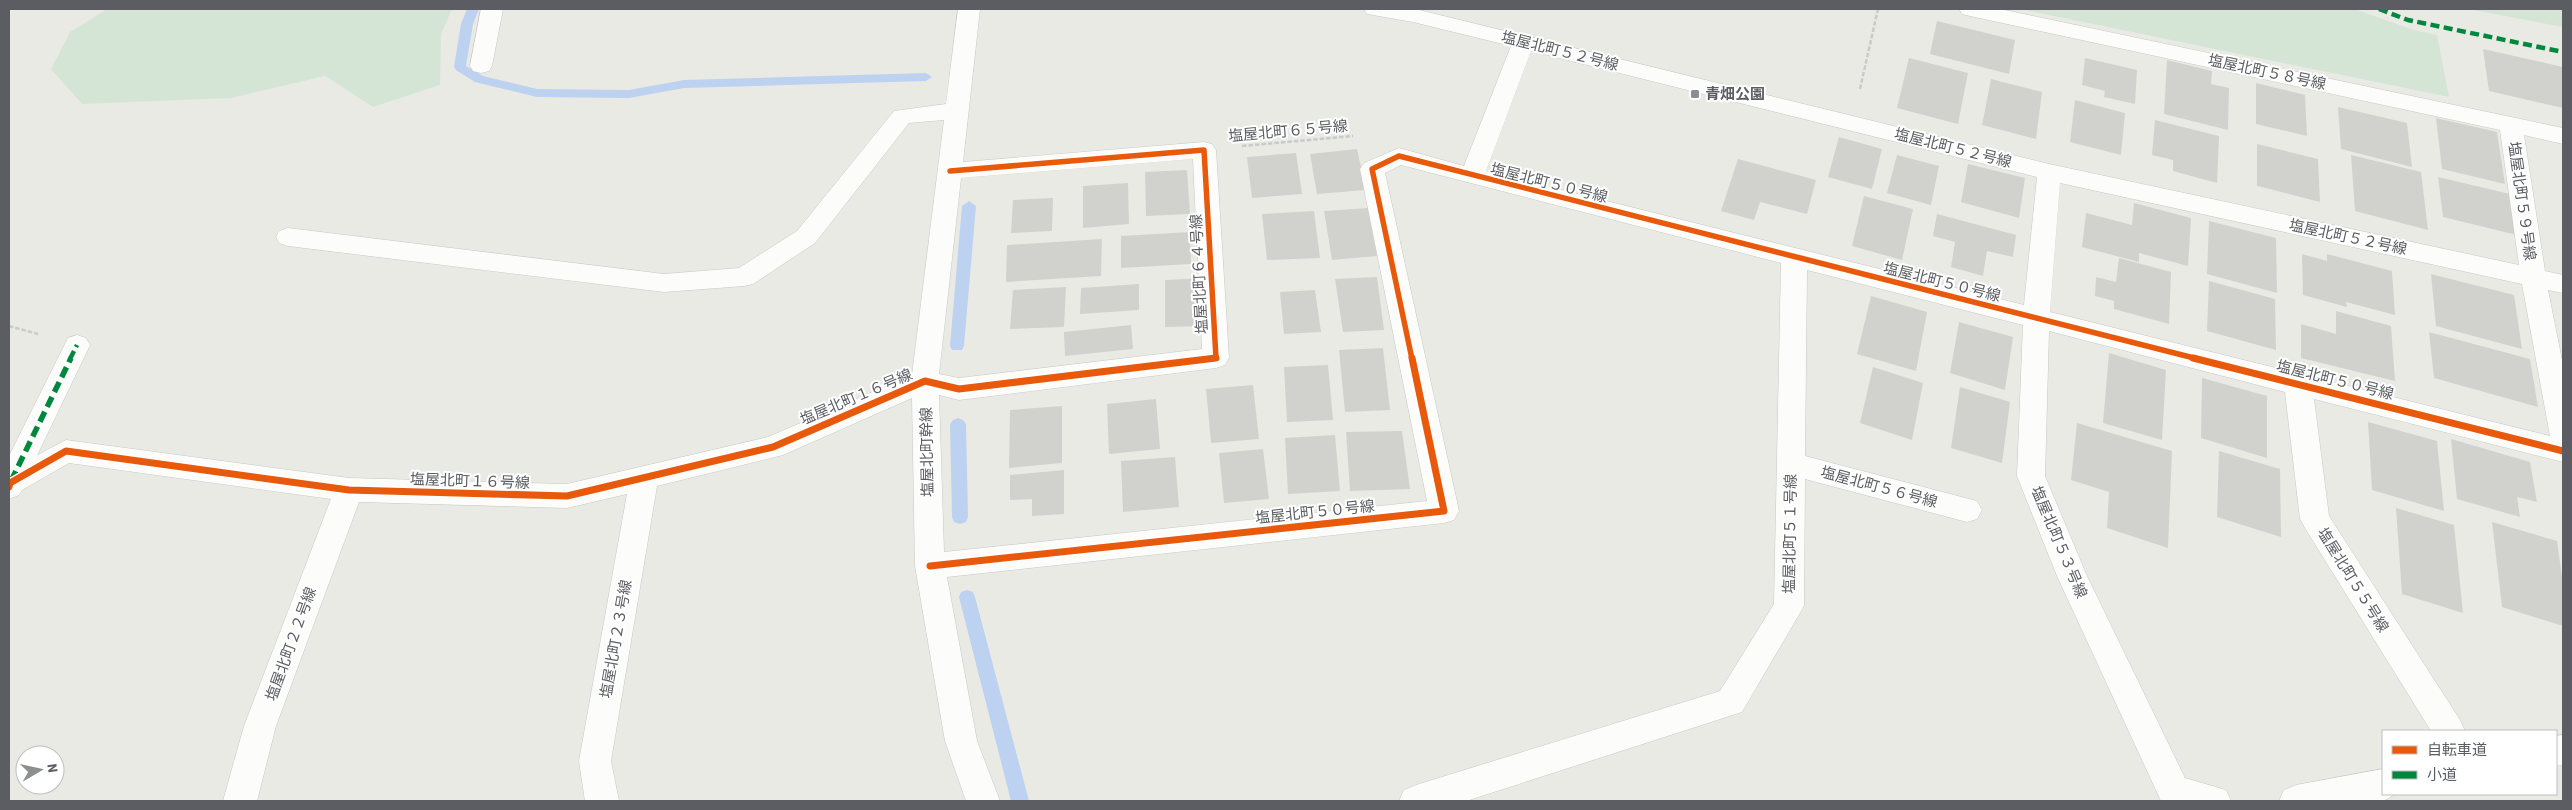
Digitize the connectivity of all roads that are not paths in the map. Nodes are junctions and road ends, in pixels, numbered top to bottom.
1 (492, 9) edge
2 (969, 9) edge
3 (1375, 9) edge
4 (1970, 9) edge
5 (1523, 42) junction
6 (481, 66) dead end
7 (957, 111) junction
8 (2511, 125) junction
9 (2563, 136) edge
10 (950, 171) junction
11 (2049, 172) junction
12 (1472, 176) junction
13 (288, 238) dead end
14 (1794, 258) junction
15 (2533, 277) junction
16 (2563, 284) edge
17 (2036, 319) junction
18 (77, 345) dead end
19 (925, 381) junction
20 (2298, 384) junction
21 (2563, 434) edge
22 (2563, 451) edge
23 (1791, 464) junction
24 (644, 477) junction
25 (10, 485) edge
26 (349, 490) junction
27 (1967, 510) dead end
28 (930, 566) junction
29 (2448, 730) edge
30 (2382, 784) edge
31 (240, 801) edge
32 (602, 801) edge
33 (983, 801) edge
34 (1416, 801) edge
35 (2214, 801) edge
36 (2296, 801) edge

1 - 6 street
2 - 7 street, 塩屋北町幹線
3 - 5 street, 塩屋北町５２号線
4 - 8 street, 塩屋北町５８号線
5 - 11 street, 塩屋北町５２号線
5 - 12 street
7 - 10 street, 塩屋北町幹線
7 - 13 street
8 - 9 street, 塩屋北町５８号線
8 - 15 street, 塩屋北町５９号線
10 - 19 street, 塩屋北町幹線
10 - 19 street, 塩屋北町６４号線
11 - 15 street, 塩屋北町５２号線
11 - 17 street, 塩屋北町５３号線
12 - 14 street, 塩屋北町５０号線
12 - 28 street, 塩屋北町５０号線
14 - 17 street, 塩屋北町５０号線
14 - 23 street, 塩屋北町５１号線
15 - 16 street, 塩屋北町５２号線
15 - 21 street, 塩屋北町５９号線
17 - 20 street, 塩屋北町５０号線
17 - 35 street, 塩屋北町５３号線
18 - 25 street
19 - 24 street, 塩屋北町１６号線
19 - 28 street, 塩屋北町幹線
20 - 22 street, 塩屋北町５０号線
20 - 29 street, 塩屋北町５５号線
23 - 27 street, 塩屋北町５６号線
23 - 34 street, 塩屋北町５１号線
24 - 26 street, 塩屋北町１６号線
24 - 32 street, 塩屋北町２３号線
25 - 26 street, 塩屋北町１６号線
26 - 31 street, 塩屋北町２２号線
28 - 33 street, 塩屋北町幹線
30 - 36 street

